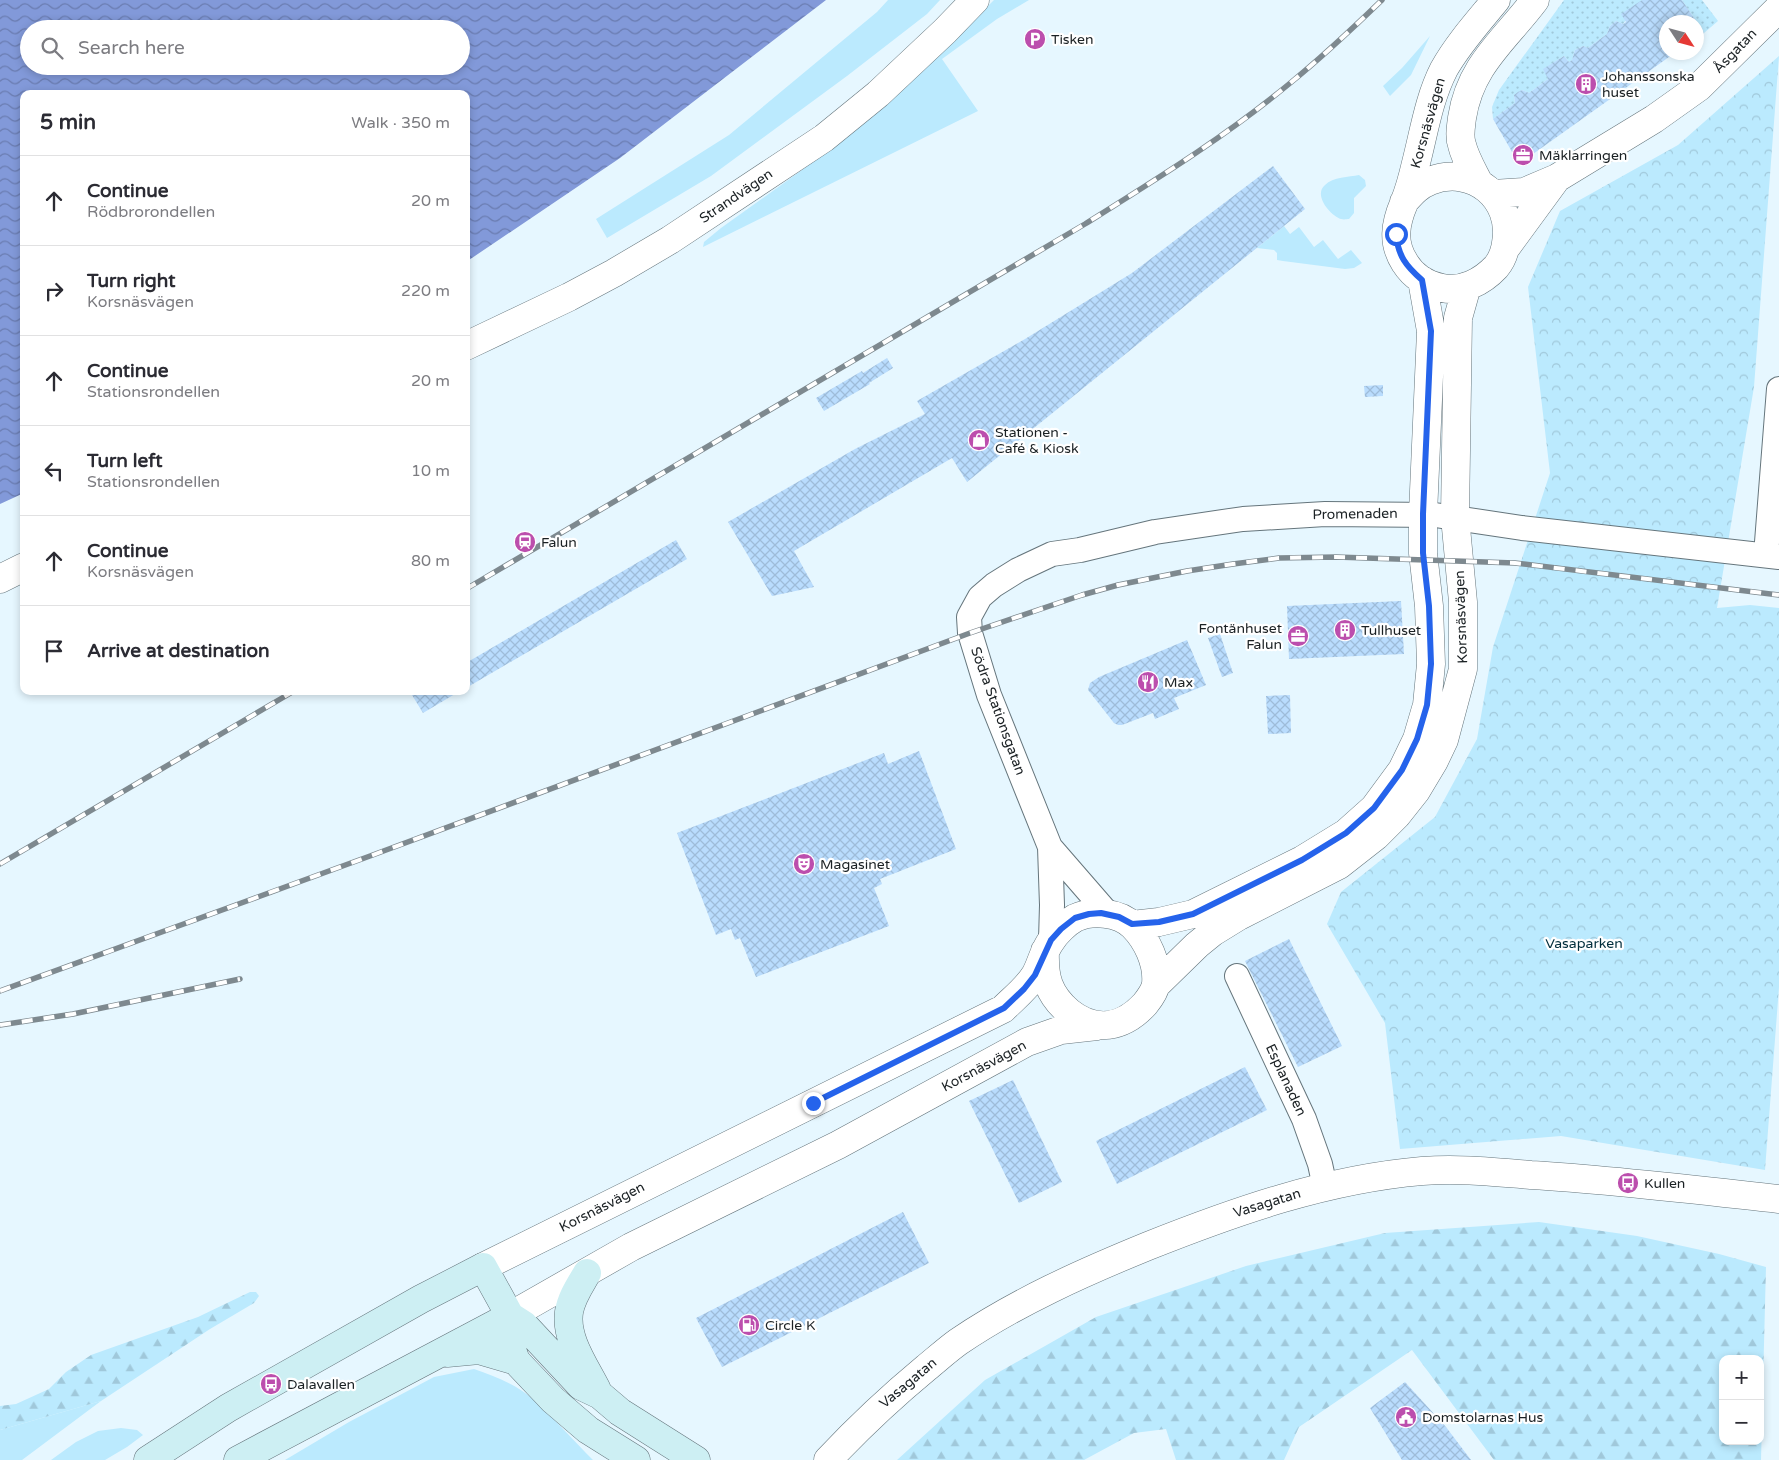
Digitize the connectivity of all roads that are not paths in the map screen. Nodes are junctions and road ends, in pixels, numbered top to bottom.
1 (975, 0) edge
2 (1496, 0) edge
3 (1535, 0) edge
4 (1774, 16) edge
5 (1557, 178) junction
6 (1486, 188) junction
7 (1404, 202) junction
8 (1505, 249) junction
9 (1422, 280) junction
10 (1468, 286) junction
11 (470, 344) edge
12 (1779, 389) edge
13 (1423, 514) junction
14 (1455, 518) junction
15 (1052, 554) joint
16 (1772, 556) edge
17 (20, 569) edge
18 (0, 579) edge
19 (1050, 847) junction
20 (1121, 920) junction
21 (1048, 946) junction
22 (1237, 976) dead end
23 (1156, 985) junction
24 (1099, 1026) junction
25 (1325, 1187) junction
26 (1779, 1199) edge
27 (483, 1267) junction
28 (587, 1273) junction
29 (510, 1316) junction
30 (440, 1353) junction
31 (516, 1361) junction
32 (600, 1395) junction
33 (148, 1460) edge
34 (238, 1460) edge
35 (636, 1460) edge
36 (696, 1460) edge
37 (828, 1460) edge

1 - 11 street, Strandvägen
2 - 7 street, Korsnäsvägen
3 - 6 street, Korsnäsvägen
4 - 5 street, Åsgatan
5 - 6 street, Åsgatan
5 - 8 street, Åsgatan
6 - 7 street
6 - 8 street
7 - 9 street
8 - 10 street
9 - 10 street
9 - 13 street
10 - 14 street, Korsnäsvägen
12 - 16 street
13 - 14 street, Promenaden
13 - 15 street, Promenaden
13 - 20 street
14 - 16 street, Promenaden
14 - 23 street, Korsnäsvägen
15 - 19 street, Södra Stationsgatan
17 - 18 street
19 - 20 street, Södra Stationsgatan
19 - 21 street, Södra Stationsgatan
20 - 21 street
20 - 23 street
21 - 24 street
21 - 27 street, Korsnäsvägen
22 - 25 street, Esplanaden
23 - 24 street
24 - 28 street, Korsnäsvägen
25 - 26 street, Vasagatan
25 - 37 street, Vasagatan
27 - 29 main road
27 - 33 main road, Korsnäsvägen
28 - 29 street, Korsnäsvägen
28 - 32 main road
29 - 30 main road, Korsnäsvägen
29 - 31 main road
29 - 32 main road
30 - 31 main road
30 - 34 main road, Korsnäsvägen
31 - 35 main road
32 - 36 main road

